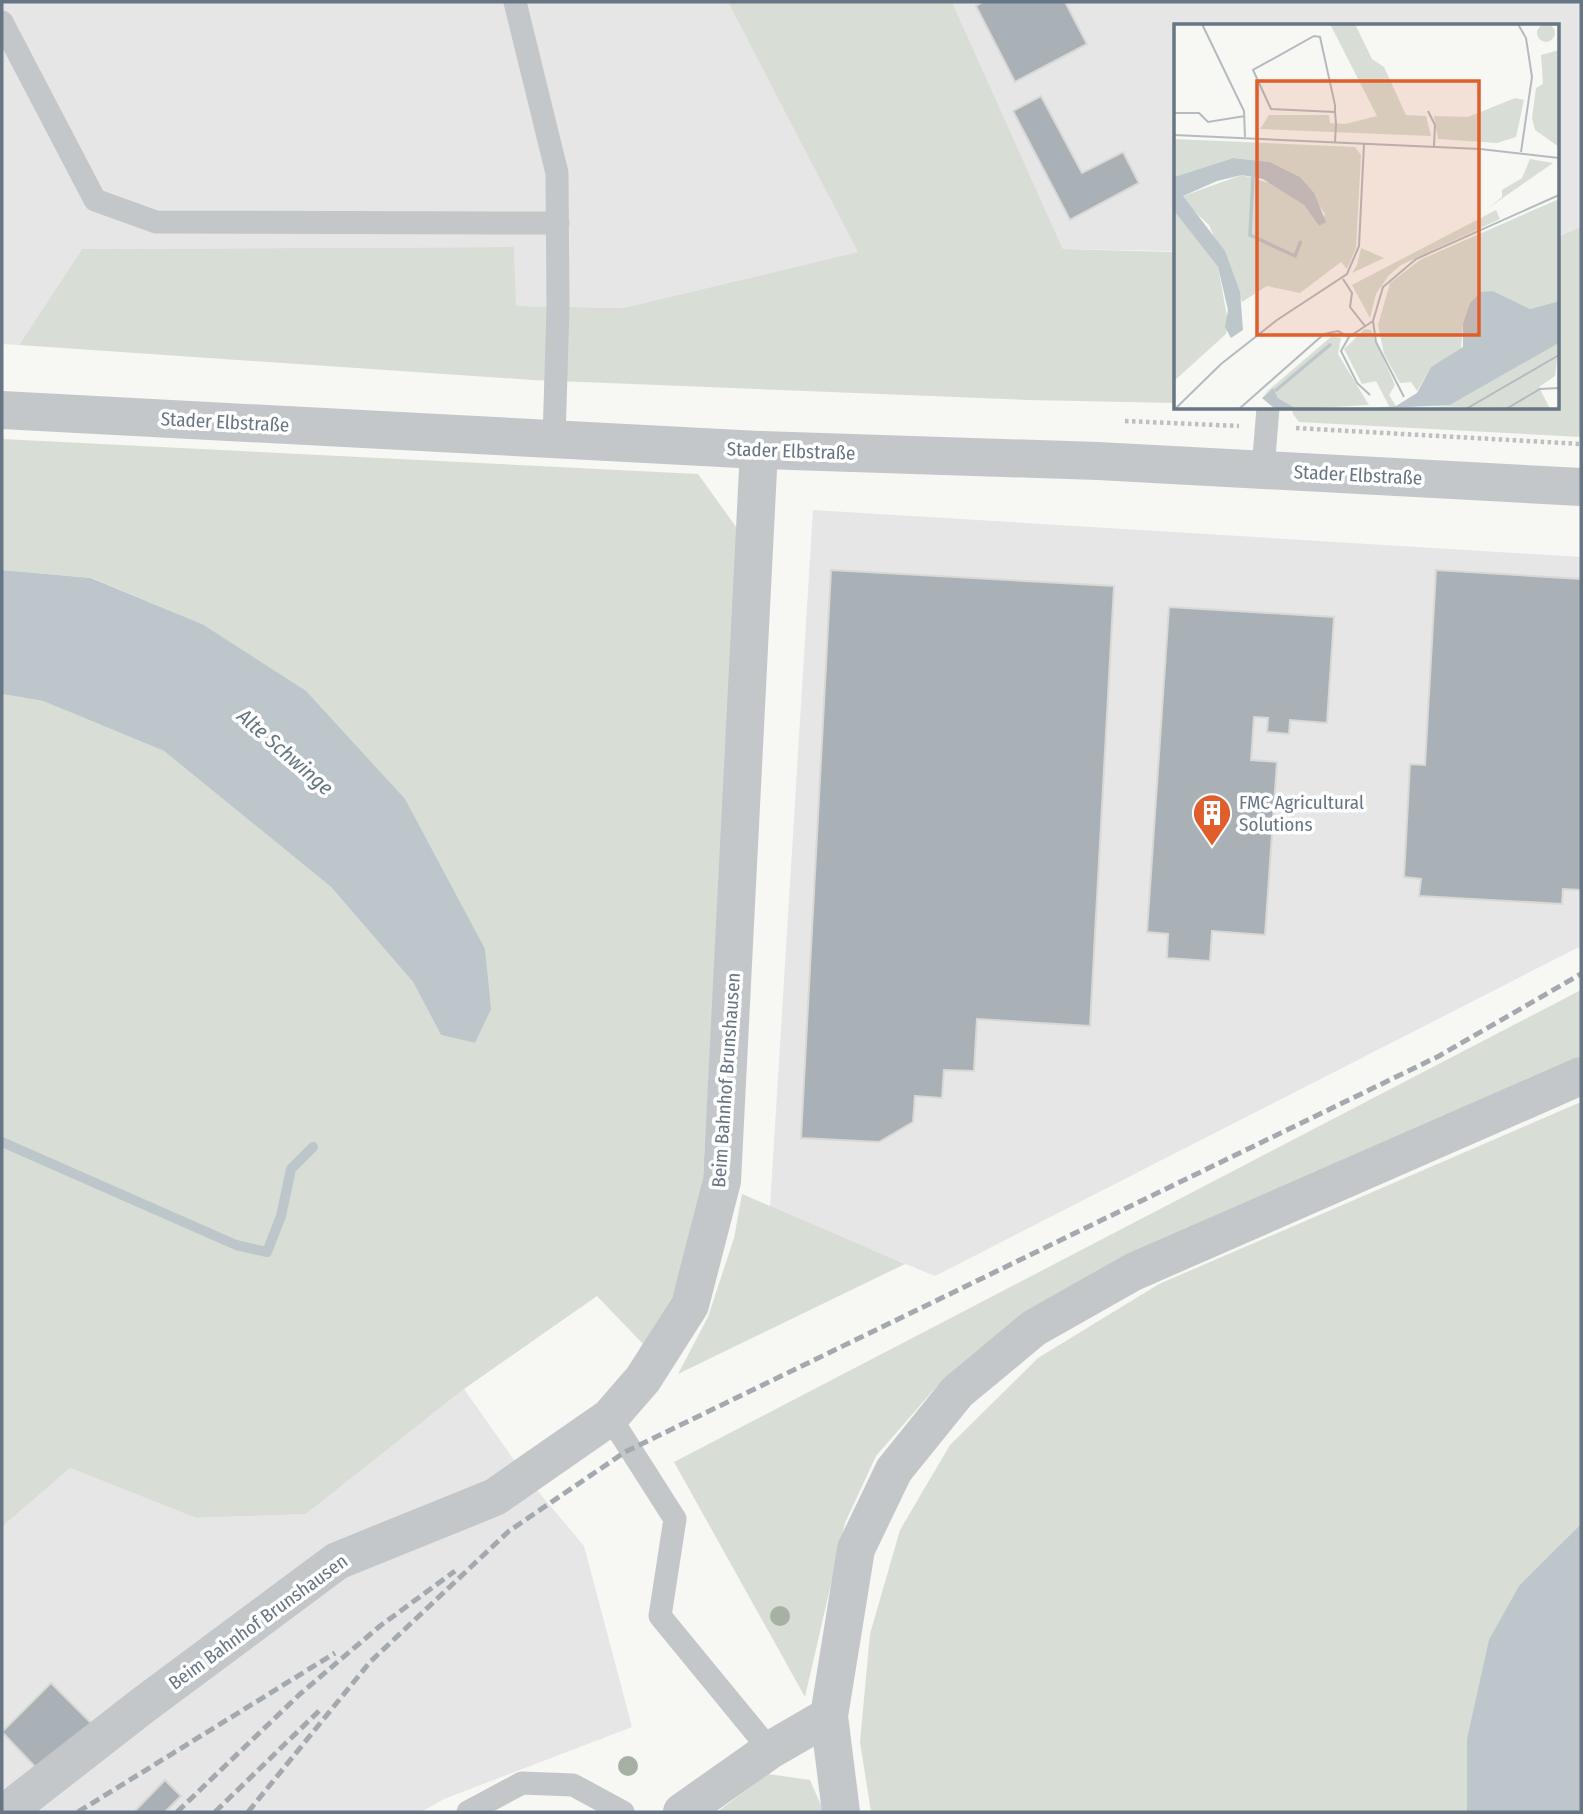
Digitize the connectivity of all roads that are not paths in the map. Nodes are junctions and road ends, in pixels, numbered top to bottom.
1 (515, 2) edge
2 (2, 22) edge
3 (558, 223) junction
4 (2, 410) edge
5 (1268, 410) edge
6 (554, 440) junction
7 (760, 450) junction
8 (1263, 469) junction
9 (1581, 487) edge
10 (1581, 1076) edge
11 (610, 1417) junction
12 (829, 1716) junction
13 (770, 1750) junction
14 (6, 1812) edge
15 (468, 1812) edge
16 (622, 1812) edge
17 (682, 1812) edge
18 (841, 1812) edge

1 - 3 lane
2 - 3 lane
3 - 6 lane
4 - 6 street, Stader Elbstraße
5 - 8 lane
6 - 7 street, Stader Elbstraße
7 - 8 street, Stader Elbstraße
7 - 11 street, Beim Bahnhof Brunshausen
8 - 9 street, Stader Elbstraße
10 - 12 street
11 - 13 lane
11 - 14 street, Beim Bahnhof Brunshausen
12 - 13 street
12 - 18 street
13 - 17 street
15 - 16 lane

